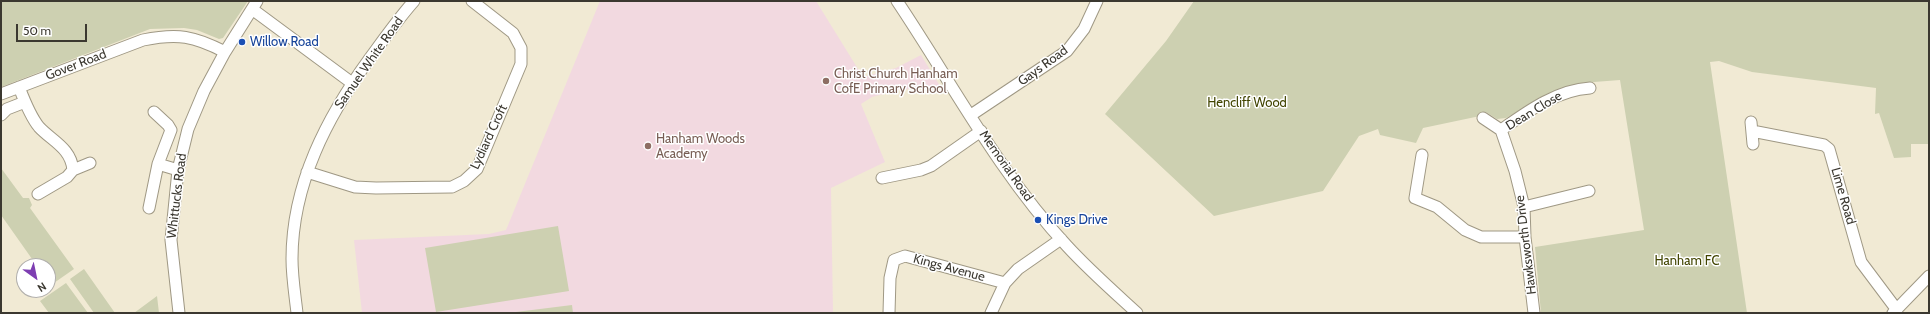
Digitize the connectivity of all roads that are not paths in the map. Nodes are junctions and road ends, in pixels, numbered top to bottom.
1 (414, 1) edge
2 (472, 1) edge
3 (897, 1) edge
4 (1097, 1) edge
5 (254, 5) edge
6 (225, 52) junction
7 (352, 83) junction
8 (19, 87) junction
9 (1590, 88) dead end
10 (1, 94) edge
11 (25, 102) junction
12 (154, 112) dead end
13 (1, 115) edge
14 (971, 116) junction
15 (1483, 118) dead end
16 (1502, 130) junction
17 (981, 131) junction
18 (1753, 144) dead end
19 (1422, 155) dead end
20 (90, 163) dead end
21 (158, 164) junction
22 (73, 170) junction
23 (178, 170) junction
24 (307, 172) junction
25 (882, 178) dead end
26 (1589, 190) dead end
27 (38, 194) dead end
28 (1524, 206) junction
29 (149, 208) dead end
30 (1525, 237) junction
31 (1061, 239) junction
32 (1929, 276) edge
33 (1005, 284) junction
34 (1895, 312) edge
35 (179, 313) edge
36 (297, 313) edge
37 (889, 313) edge
38 (991, 313) edge
39 (1137, 313) edge
40 (1534, 313) edge

1 - 7 street, Samuel White Road
2 - 24 street, Lydiard Croft
3 - 14 street, Memorial Road
4 - 14 street, Gays Road
5 - 6 street, Whittucks Road
5 - 7 street
6 - 8 street, Gover Road
6 - 23 street, Whittucks Road
7 - 24 street, Samuel White Road
8 - 10 street, Gover Road
8 - 11 street
9 - 16 street, Dean Close
11 - 13 street
11 - 22 street
12 - 21 street
14 - 17 street, Memorial Road
15 - 16 street
16 - 28 street, Hawksworth Drive
17 - 25 street
17 - 31 street, Memorial Road
18 - 34 street, Lime Road
19 - 30 street
20 - 22 street
21 - 23 street
21 - 29 street
22 - 27 street
23 - 35 street, Whittucks Road
24 - 36 street, Samuel White Road
26 - 28 street
28 - 30 street, Hawksworth Drive
30 - 40 street, Hawksworth Drive
31 - 33 street
31 - 39 street, Memorial Road
32 - 34 street
33 - 37 street, Kings Avenue
33 - 38 street

